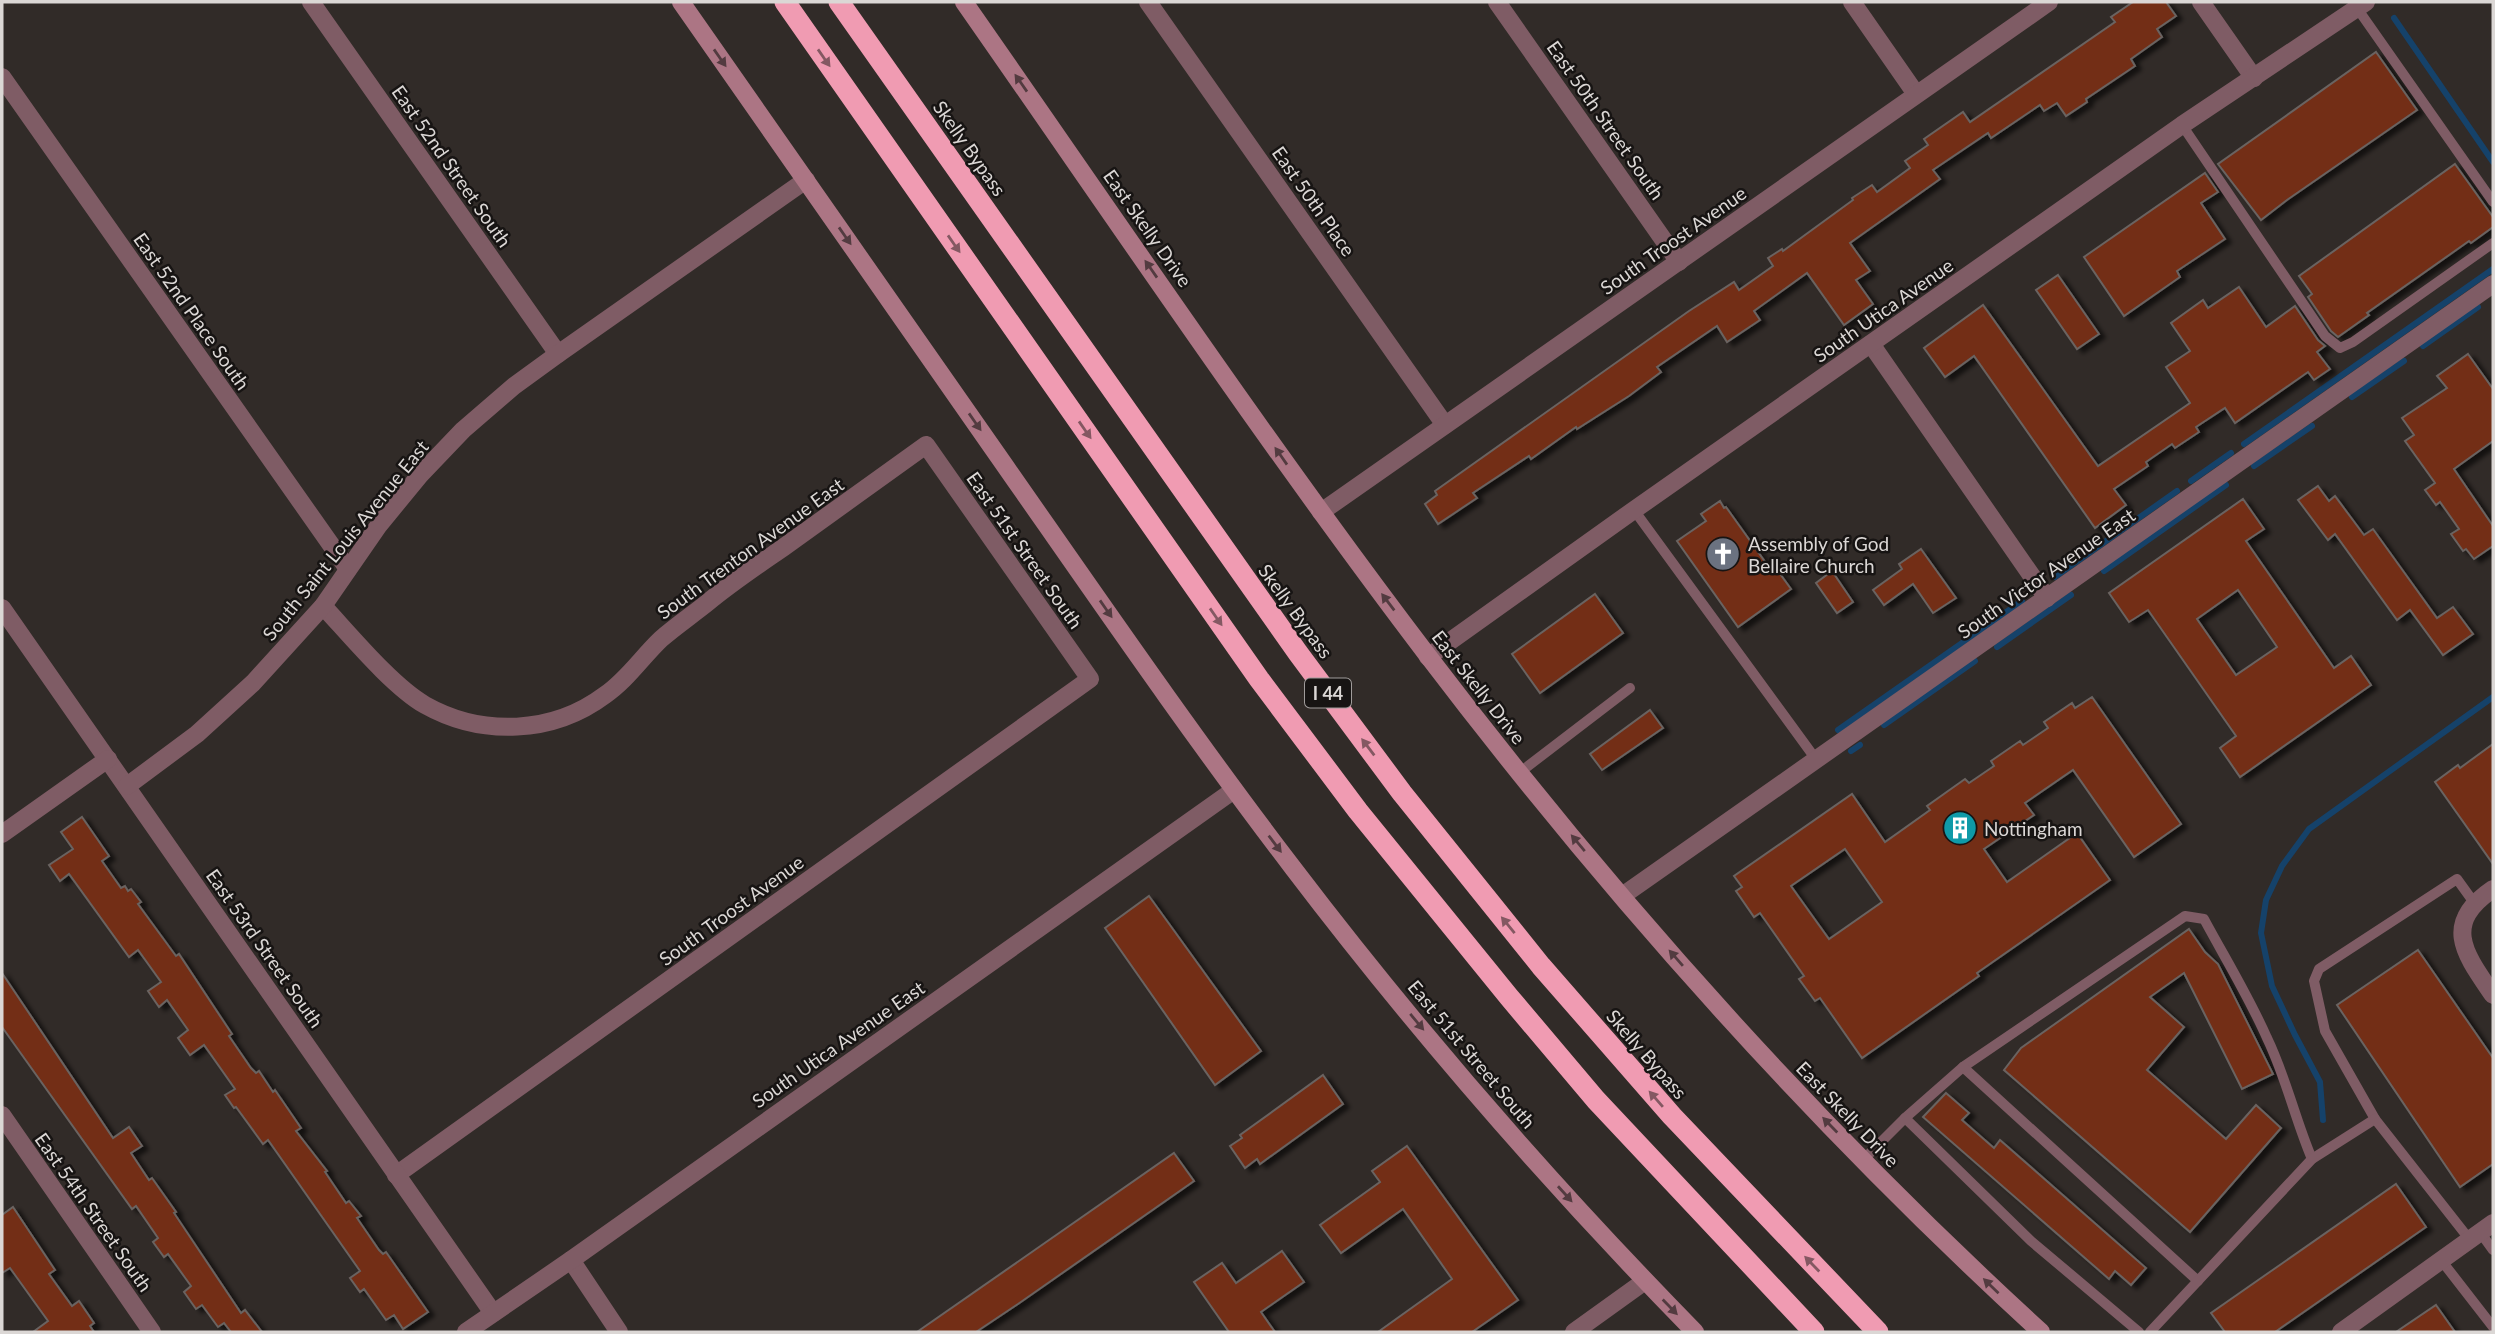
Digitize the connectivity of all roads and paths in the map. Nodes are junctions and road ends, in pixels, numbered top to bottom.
1 (311, 2) edge
2 (681, 2) edge
3 (785, 2) edge
4 (839, 2) edge
5 (964, 2) edge
6 (1148, 2) edge
7 (1497, 2) edge
8 (1852, 2) edge
9 (2049, 2) edge
10 (2202, 2) edge
11 (2361, 5) edge
12 (2, 77) edge
13 (2254, 78) junction
14 (1916, 94) junction
15 (2182, 125) junction
16 (806, 180) junction
17 (2493, 202) edge
18 (2493, 243) edge
19 (1679, 262) junction
20 (2490, 290) edge
21 (1871, 344) junction
22 (558, 354) junction
23 (1445, 425) junction
24 (926, 445) joint
25 (1634, 510) junction
26 (1321, 512) junction
27 (348, 569) junction
28 (2047, 598) junction
29 (323, 606) junction
30 (2, 608) edge
31 (1428, 657) junction
32 (1090, 678) joint
33 (1630, 688) dead end
34 (1815, 758) junction
35 (108, 760) junction
36 (1519, 773) junction
37 (127, 786) junction
38 (1234, 790) junction
39 (2, 834) edge
40 (2493, 889) edge
41 (1622, 896) junction
42 (2475, 904) junction
43 (2493, 995) edge
44 (1963, 1066) junction
45 (2, 1115) edge
46 (1905, 1118) junction
47 (2375, 1119) junction
48 (2312, 1158) junction
49 (1863, 1160) junction
50 (396, 1175) junction
51 (2481, 1232) edge
52 (2493, 1250) edge
53 (571, 1260) junction
54 (2441, 1260) junction
55 (1645, 1281) junction
56 (2197, 1281) junction
57 (493, 1313) junction
58 (1859, 1313) junction
59 (2493, 1327) edge
60 (152, 1332) edge
61 (466, 1332) edge
62 (618, 1332) edge
63 (1574, 1332) edge
64 (1695, 1332) edge
65 (1814, 1332) edge
66 (1878, 1332) edge
67 (1884, 1332) edge
68 (2041, 1332) edge
69 (2138, 1332) edge
70 (2150, 1332) edge
71 (2341, 1332) edge

1 - 22 street, East 52nd Street South
2 -> 16 main road
3 -> 65 highway, I 44
58 -> 4 highway, Skelly Bypass / I 44
26 -> 5 main road, East Skelly Drive
6 - 23 street, East 50th Place
7 - 19 street, East 50th Street South
8 - 14 street
9 - 14 street, South Troost Avenue
10 - 13 street
11 - 13 street, South Utica Avenue
11 - 17 lane
12 - 27 street, East 52nd Place South
13 - 15 street, South Utica Avenue
14 - 19 street, South Troost Avenue
15 - 18 lane
15 - 21 street, South Utica Avenue
16 - 22 street, South Saint Louis Avenue East
16 -> 38 main road
19 - 23 street, South Troost Avenue
20 - 28 street, South Victor Avenue East
21 - 25 street, South Utica Avenue
21 - 28 street
22 - 27 street, South Saint Louis Avenue East
23 - 26 street, South Troost Avenue
24 - 29 street, South Trenton Avenue East
24 - 32 street, East 51st Street South
25 - 31 street, South Utica Avenue
25 - 34 lane
31 -> 26 main road, East Skelly Drive
27 - 29 street, South Saint Louis Avenue East
28 - 34 street, South Victor Avenue East
29 - 37 street, South Saint Louis Avenue East
30 - 35 street, East 53rd Street South
31 - 36 main road, East Skelly Drive
32 - 50 street, South Troost Avenue
33 - 36 lane
34 - 41 street, South Victor Avenue East
35 - 37 street, East 53rd Street South
35 - 39 street
41 -> 36 main road, East Skelly Drive
37 - 50 street, East 53rd Street South
38 - 53 street, South Utica Avenue East
38 -> 55 main road, East 51st Street South
40 - 42 street
49 -> 41 main road, East Skelly Drive
42 - 43 street
42 - 47 lane
44 - 46 lane
44 - 48 lane
44 - 56 lane
45 - 60 street, East 54th Street South
46 - 49 lane
46 - 69 lane
47 - 48 lane
47 - 51 lane
48 - 56 lane
68 -> 49 main road, East Skelly Drive
50 - 57 street, East 53rd Street South
51 - 52 lane
51 - 54 street
53 - 57 street, South Utica Avenue East
53 - 62 street
54 - 59 lane
54 - 71 street
55 - 63 street
55 -> 64 main road, East 51st Street South
56 - 70 lane
57 - 61 street, South Utica Avenue East
58 - 66 highway, Skelly Bypass / I 44
58 - 67 highway

